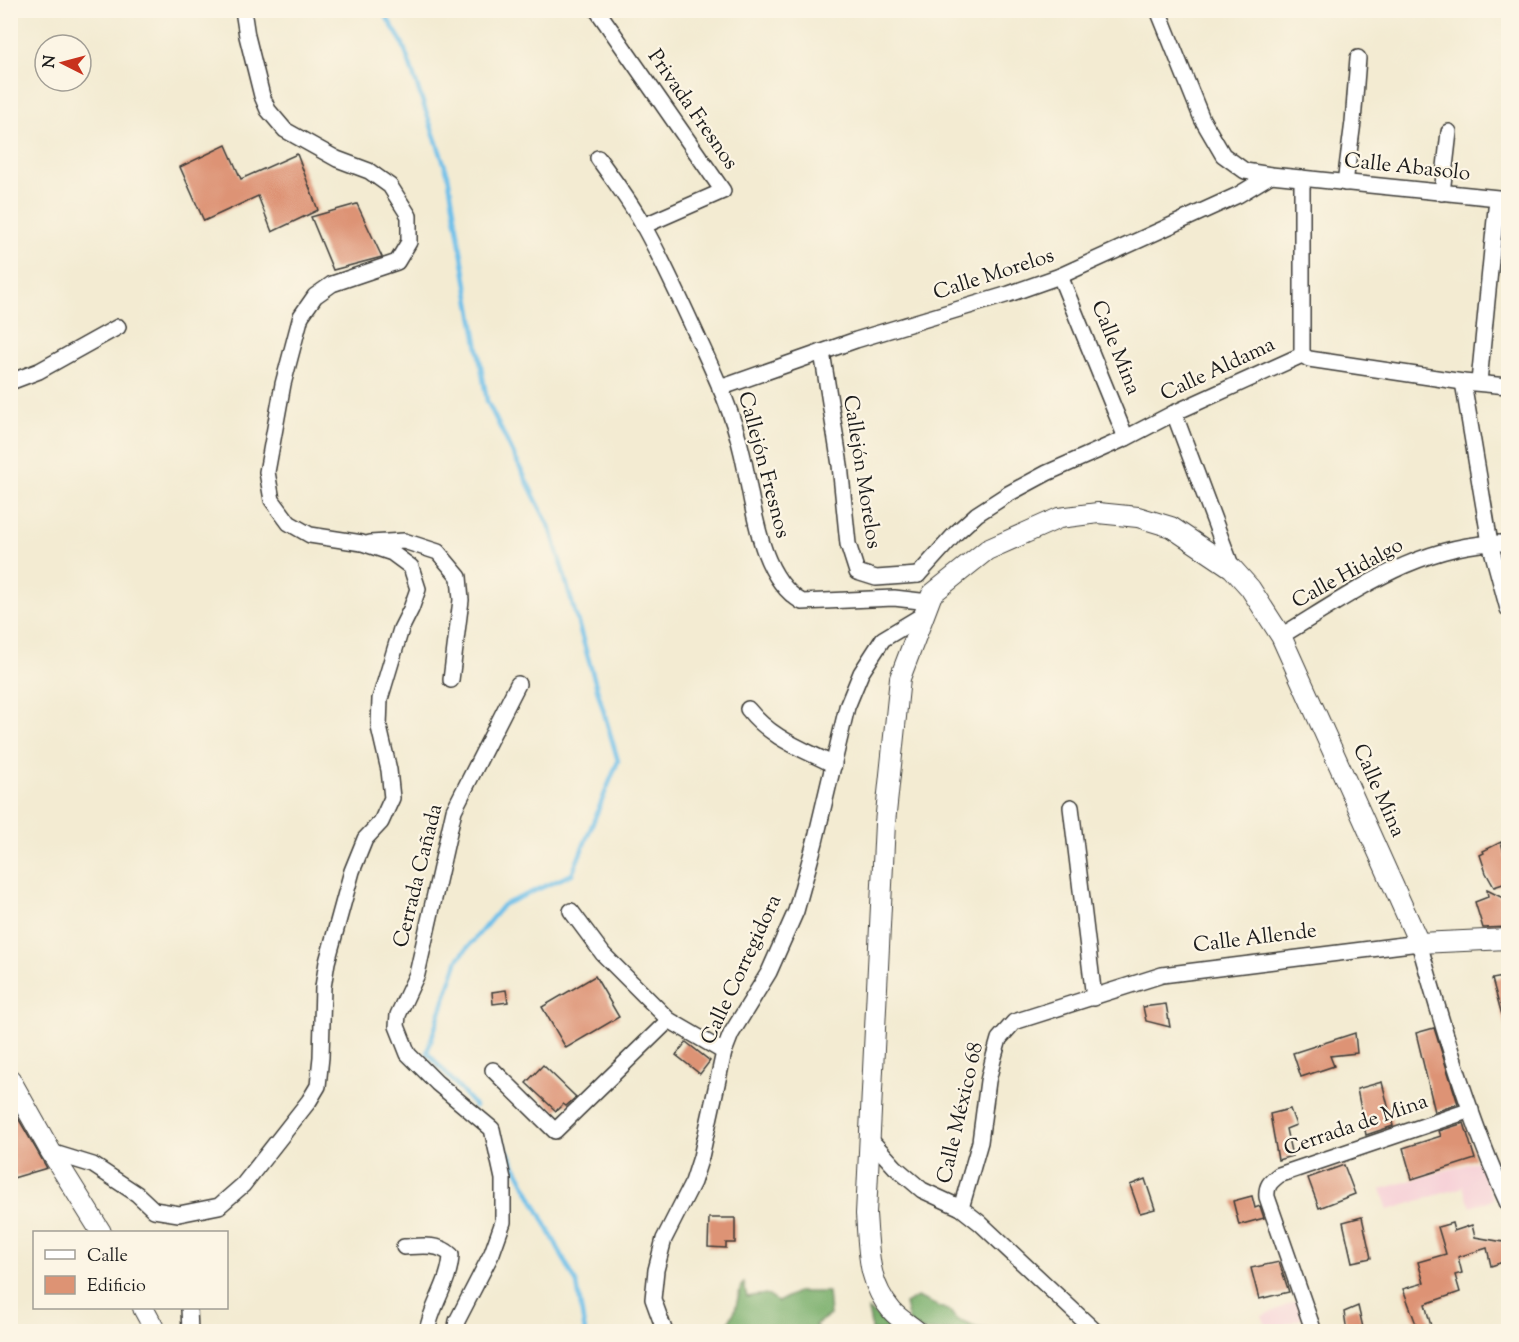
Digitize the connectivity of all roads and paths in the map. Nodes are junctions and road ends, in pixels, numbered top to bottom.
1 (243, 10) edge
2 (597, 10) edge
3 (1158, 10) edge
4 (1358, 58) dead end
5 (1449, 132) dead end
6 (598, 158) dead end
7 (1270, 175) junction
8 (1302, 178) junction
9 (1345, 183) junction
10 (1442, 193) junction
11 (1503, 199) edge
12 (644, 226) junction
13 (1060, 276) junction
14 (118, 327) dead end
15 (822, 352) junction
16 (1302, 355) junction
17 (10, 382) edge
18 (1471, 382) junction
19 (1509, 386) edge
20 (720, 388) junction
21 (1174, 412) junction
22 (1126, 438) junction
23 (362, 543) junction
24 (1490, 543) junction
25 (1509, 543) edge
26 (1232, 568) junction
27 (918, 575) junction
28 (928, 603) junction
29 (1509, 609) edge
30 (1281, 636) junction
31 (451, 680) dead end
32 (518, 684) dead end
33 (748, 709) dead end
34 (834, 765) junction
35 (1071, 807) dead end
36 (571, 911) dead end
37 (1509, 939) edge
38 (1419, 943) junction
39 (1094, 998) junction
40 (669, 1020) junction
41 (1014, 1022) joint
42 (724, 1052) junction
43 (493, 1070) dead end
44 (10, 1079) edge
45 (1472, 1110) junction
46 (868, 1137) junction
47 (51, 1152) junction
48 (1509, 1204) edge
49 (961, 1208) junction
50 (100, 1231) edge
51 (404, 1247) dead end
52 (144, 1309) edge
53 (189, 1309) edge
54 (156, 1332) edge
55 (190, 1332) edge
56 (427, 1332) edge
57 (455, 1332) edge
58 (665, 1332) edge
59 (918, 1332) edge
60 (1096, 1332) edge
61 (1314, 1332) edge

1 - 23 street
2 - 12 street, Privada Fresnos
3 - 7 street, Calle Abasolo
4 - 9 street
5 - 10 street
6 - 12 street, Callejón Fresnos
7 - 8 street, Calle Abasolo
7 - 13 street, Calle Morelos
8 - 9 street, Calle Abasolo
8 - 16 street
9 - 10 street, Calle Abasolo
10 - 11 street, Calle Abasolo
11 - 18 street
12 - 20 street, Callejón Fresnos
13 - 15 street, Calle Morelos
13 - 22 street, Calle Mina
14 - 17 street
15 - 20 street, Calle Morelos
15 - 27 street, Callejón Morelos
16 - 18 street, Calle Aldama
16 - 21 street, Calle Aldama
18 - 19 street, Calle Aldama
18 - 24 street
20 - 28 street, Callejón Fresnos
21 - 22 street, Calle Aldama
21 - 26 street, Calle Mina
22 - 27 street, Calle Aldama
23 - 31 street
23 - 47 street
24 - 25 street, Calle Hidalgo
24 - 29 street
24 - 30 street, Calle Hidalgo
26 - 28 street
26 - 30 street, Calle Mina
27 - 28 street
28 - 34 street, Calle Corregidora
28 - 46 street
30 - 38 street, Calle Mina
32 - 57 street, Cerrada Cañada
33 - 34 street
34 - 42 street, Calle Corregidora
35 - 39 street
36 - 40 street
37 - 38 street, Calle Allende
38 - 39 street, Calle Allende
38 - 45 street, Calle Mina
39 - 41 street, Calle Allende
40 - 42 street
40 - 43 street
41 - 49 street, Calle México 68
42 - 58 street, Calle Corregidora
44 - 47 street
45 - 48 street, Calle Mina
45 - 61 street, Cerrada de Mina
46 - 49 street, Calle México 68
46 - 59 street
47 - 50 street
49 - 60 street
51 - 56 street
52 - 54 street
53 - 55 street

